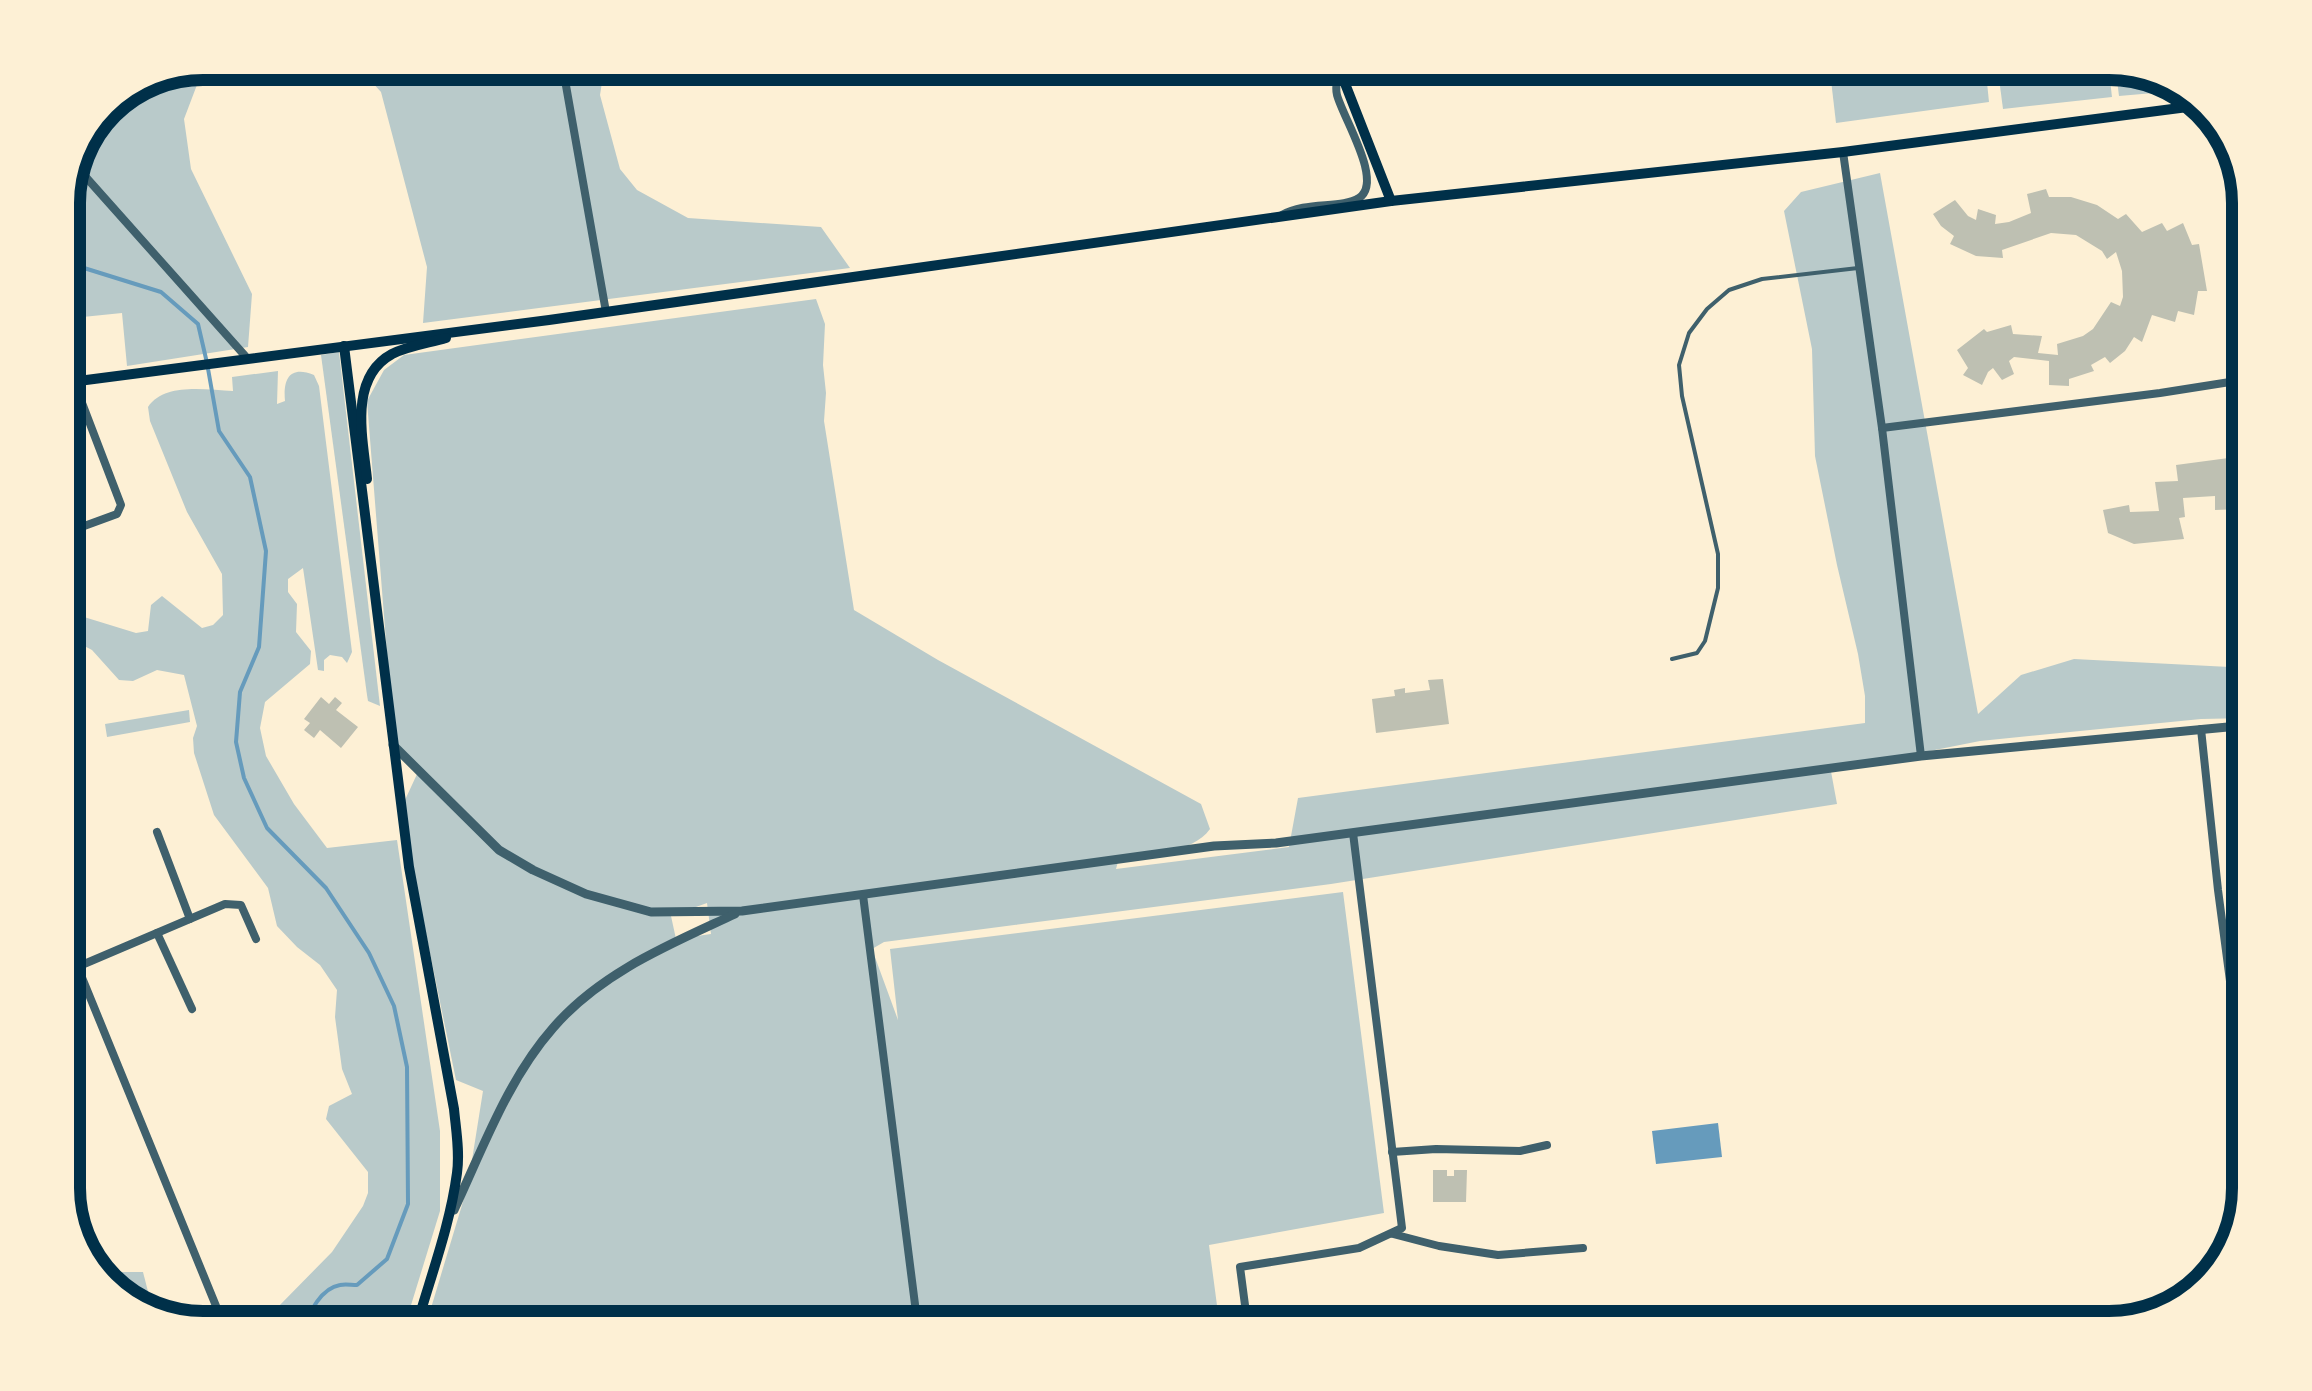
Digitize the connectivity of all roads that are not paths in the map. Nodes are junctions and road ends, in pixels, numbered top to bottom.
1 (565, 80) edge
2 (1337, 80) edge
3 (1344, 80) edge
4 (2186, 107) edge
5 (1843, 152) junction
6 (83, 174) edge
7 (1391, 201) junction
8 (1278, 217) junction
9 (1858, 268) junction
10 (606, 312) junction
11 (476, 329) junction
12 (344, 346) junction
13 (247, 358) junction
14 (80, 380) edge
15 (2232, 382) edge
16 (80, 410) edge
17 (1882, 428) junction
18 (80, 528) edge
19 (367, 538) junction
20 (1672, 660) dead end
21 (2232, 726) edge
22 (2201, 729) junction
23 (393, 745) junction
24 (1921, 756) junction
25 (157, 832) dead end
26 (1353, 833) junction
27 (863, 895) junction
28 (742, 910) junction
29 (190, 919) junction
30 (157, 933) junction
31 (256, 939) dead end
32 (80, 967) edge
33 (80, 975) edge
34 (2232, 993) edge
35 (192, 1009) dead end
36 (1546, 1145) dead end
37 (1392, 1152) junction
38 (445, 1228) junction
39 (1393, 1234) junction
40 (1583, 1248) dead end
41 (218, 1311) edge
42 (421, 1311) edge
43 (916, 1311) edge
44 (1246, 1311) edge

1 - 10 street
2 - 8 street
3 - 7 main road
4 - 5 main road
5 - 7 main road
5 - 9 street
6 - 13 street
7 - 8 main road
8 - 10 main road
9 - 17 street
9 - 20 lane
10 - 11 main road
11 - 12 main road
11 - 19 main road
12 - 13 main road
12 - 19 main road
13 - 14 main road
15 - 17 street
16 - 18 street
17 - 24 street
19 - 23 main road
21 - 22 street
22 - 24 street
22 - 34 street
23 - 28 street
23 - 38 main road
24 - 26 street
25 - 29 street
26 - 27 street
26 - 37 street
27 - 28 street
27 - 43 street
28 - 38 street
29 - 30 street
29 - 31 street
30 - 32 street
30 - 35 street
33 - 41 street
36 - 37 street
37 - 39 street
38 - 42 main road
39 - 40 street
39 - 44 street

